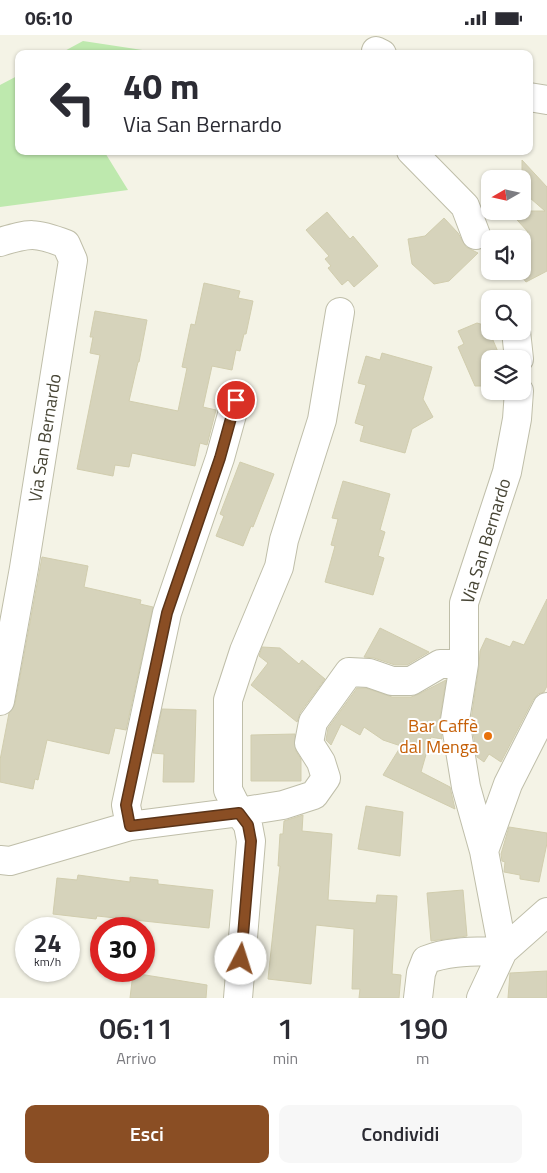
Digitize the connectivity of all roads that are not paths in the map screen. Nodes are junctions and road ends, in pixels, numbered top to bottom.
1 (533, 98) edge
2 (547, 100) edge
3 (415, 155) edge
4 (476, 235) dead end
5 (0, 242) edge
6 (340, 312) dead end
7 (236, 400) dead end
8 (518, 400) edge
9 (464, 663) junction
10 (0, 701) edge
11 (542, 715) edge
12 (239, 813) junction
13 (130, 826) junction
14 (484, 851) junction
15 (0, 860) edge
16 (547, 912) edge
17 (503, 951) junction
18 (238, 998) edge
19 (418, 998) edge
20 (481, 998) edge

1 - 2 street
3 - 4 street
5 - 10 street, Via San Bernardo
6 - 12 street
7 - 13 street
8 - 9 street, Via San Bernardo
9 - 12 street
9 - 14 street, Via San Bernardo
11 - 14 street
12 - 13 street
12 - 18 street
13 - 15 street
14 - 17 street, Via San Bernardo
16 - 17 street
17 - 19 street
17 - 20 street

